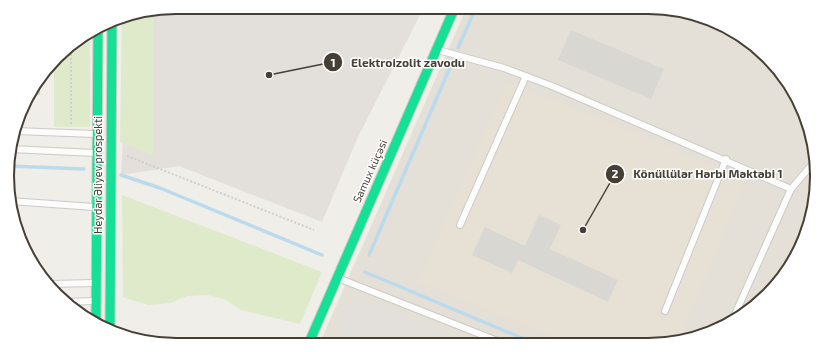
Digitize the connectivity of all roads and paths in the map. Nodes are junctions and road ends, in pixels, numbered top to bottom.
1 (452, 14) edge
2 (112, 27) edge
3 (98, 34) edge
4 (436, 49) junction
5 (71, 52) edge
6 (526, 76) junction
7 (70, 127) dead end
8 (21, 131) edge
9 (97, 134) junction
10 (16, 149) edge
11 (97, 153) junction
12 (110, 153) junction
13 (726, 160) junction
14 (810, 168) edge
15 (791, 189) junction
16 (16, 201) edge
17 (96, 207) junction
18 (460, 225) dead end
19 (314, 230) dead end
20 (337, 278) junction
21 (96, 282) junction
22 (55, 284) edge
23 (96, 301) junction
24 (73, 302) edge
25 (664, 311) dead end
26 (736, 312) edge
27 (96, 317) edge
28 (110, 324) edge
29 (311, 338) edge
30 (490, 338) edge

1 - 4 main road, Samux küçəsi
2 - 12 main road, Heydər Əliyev prospekti
3 - 9 main road, Heydər Əliyev prospekti
4 - 6 lane
4 - 20 main road, Samux küçəsi
5 - 7 path
6 - 13 lane
6 - 18 lane
8 - 9 lane
9 - 11 main road, Heydər Əliyev prospekti
10 - 11 lane
11 - 17 main road, Heydər Əliyev prospekti
12 - 19 path
12 - 28 main road, Heydər Əliyev prospekti
13 - 15 lane
13 - 25 lane
14 - 15 lane
15 - 26 lane
16 - 17 lane
17 - 21 main road, Heydər Əliyev prospekti
20 - 29 main road, Samux küçəsi
20 - 30 lane
21 - 22 lane
21 - 23 main road, Heydər Əliyev prospekti
23 - 24 lane
23 - 27 main road, Heydər Əliyev prospekti

